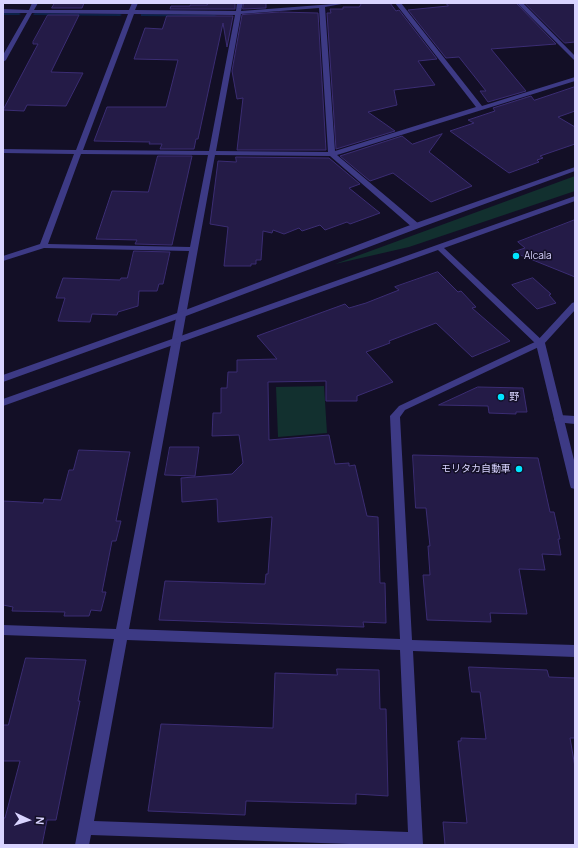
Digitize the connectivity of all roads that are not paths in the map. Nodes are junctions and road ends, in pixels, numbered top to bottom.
1 (35, 3) edge
2 (135, 3) edge
3 (240, 3) edge
4 (344, 3) edge
5 (398, 3) edge
6 (520, 3) edge
7 (322, 6) junction
8 (3, 11) edge
9 (31, 11) junction
10 (132, 12) junction
11 (238, 13) junction
12 (575, 59) edge
13 (3, 60) edge
14 (575, 79) edge
15 (480, 108) junction
16 (3, 151) edge
17 (80, 152) junction
18 (210, 153) junction
19 (332, 154) junction
20 (575, 169) edge
21 (575, 198) edge
22 (416, 226) junction
23 (43, 246) junction
24 (440, 248) junction
25 (193, 249) junction
26 (3, 259) edge
27 (575, 305) edge
28 (182, 314) junction
29 (177, 339) junction
30 (540, 343) junction
31 (3, 379) edge
32 (3, 403) edge
33 (560, 419) junction
34 (575, 420) edge
35 (575, 485) edge
36 (3, 630) edge
37 (123, 634) junction
38 (405, 645) junction
39 (575, 651) edge
40 (86, 828) junction
41 (415, 842) edge
42 (82, 845) edge

1 - 9 street
2 - 10 street
3 - 11 street
4 - 7 street
5 - 15 street
6 - 12 street
7 - 11 street
7 - 19 street
8 - 9 street
9 - 10 street
9 - 13 street
10 - 11 street
10 - 17 street
11 - 18 street
14 - 15 street
15 - 19 street
16 - 17 street
17 - 18 street
17 - 23 street
18 - 19 street
18 - 25 street
19 - 22 street
20 - 22 street
21 - 24 street
22 - 28 street
23 - 25 street
23 - 26 street
24 - 29 street
24 - 30 street
25 - 28 street
27 - 30 street
28 - 29 street
28 - 31 street
29 - 32 street
29 - 37 street
30 - 33 street
30 - 38 street
33 - 34 street
33 - 35 street
36 - 37 street
37 - 38 street
37 - 40 street
38 - 39 street
38 - 41 street
40 - 41 street
40 - 42 street

